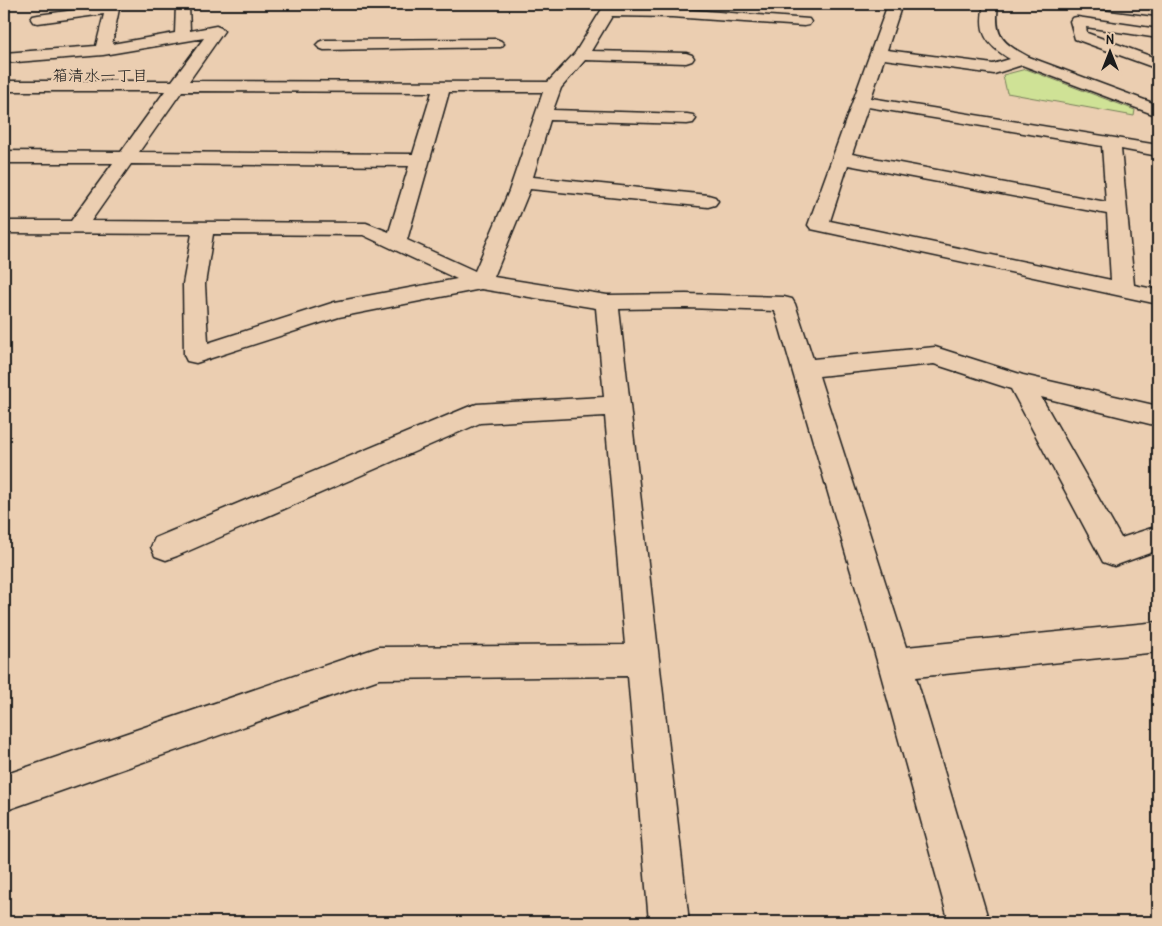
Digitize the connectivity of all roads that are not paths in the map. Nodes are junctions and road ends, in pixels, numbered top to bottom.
1 (895, 4) edge
2 (991, 4) edge
3 (1096, 4) edge
4 (182, 5) edge
5 (673, 8) edge
6 (1158, 12) edge
7 (38, 19) dead end
8 (804, 22) dead end
9 (1158, 33) edge
10 (182, 36) junction
11 (435, 44) junction
12 (496, 44) dead end
13 (324, 45) dead end
14 (103, 50) junction
15 (878, 53) junction
16 (581, 55) junction
17 (686, 58) dead end
18 (9, 59) edge
19 (1023, 60) junction
20 (1158, 64) edge
21 (4, 74) edge
22 (4, 86) edge
23 (178, 87) junction
24 (422, 87) junction
25 (442, 87) junction
26 (554, 87) junction
27 (861, 101) junction
28 (1158, 111) edge
29 (542, 115) junction
30 (687, 119) dead end
31 (1111, 142) junction
32 (1158, 150) edge
33 (4, 156) edge
34 (127, 158) junction
35 (841, 158) junction
36 (420, 160) junction
37 (522, 182) junction
38 (708, 201) dead end
39 (1116, 210) junction
40 (4, 227) edge
41 (77, 227) junction
42 (204, 228) junction
43 (396, 243) junction
44 (481, 282) junction
45 (1123, 289) junction
46 (1158, 297) edge
47 (607, 302) junction
48 (804, 369) junction
49 (1020, 383) junction
50 (617, 406) junction
51 (1158, 416) edge
52 (1158, 538) edge
53 (166, 547) dead end
54 (1158, 637) edge
55 (642, 660) junction
56 (894, 664) junction
57 (4, 793) edge
58 (669, 922) edge
59 (969, 922) edge

1 - 15 street
2 - 19 street
3 - 6 street
4 - 10 street
5 - 8 street
5 - 16 street
7 - 14 street
9 - 20 street
10 - 14 street
10 - 23 street
11 - 12 street
11 - 13 street
11 - 24 street
14 - 18 street
15 - 19 street
15 - 27 street
16 - 17 street
16 - 26 street
18 - 21 street
19 - 28 street
22 - 23 street
23 - 24 street
23 - 34 street
24 - 25 street
25 - 26 street
25 - 36 street
26 - 29 street
27 - 31 street
27 - 35 street
29 - 30 street
29 - 37 street
31 - 32 street
31 - 39 street
33 - 34 street
34 - 36 street
34 - 41 street
35 - 39 street
35 - 45 street
36 - 43 street
37 - 38 street
37 - 44 street
39 - 45 street
40 - 41 street
41 - 42 street
42 - 43 street
42 - 44 street
43 - 44 street
44 - 47 street
45 - 46 street
47 - 48 street
47 - 50 street
48 - 49 street
48 - 56 street
49 - 51 street
49 - 52 street
50 - 53 street
50 - 55 street
54 - 56 street
55 - 57 street
55 - 58 street
56 - 59 street

